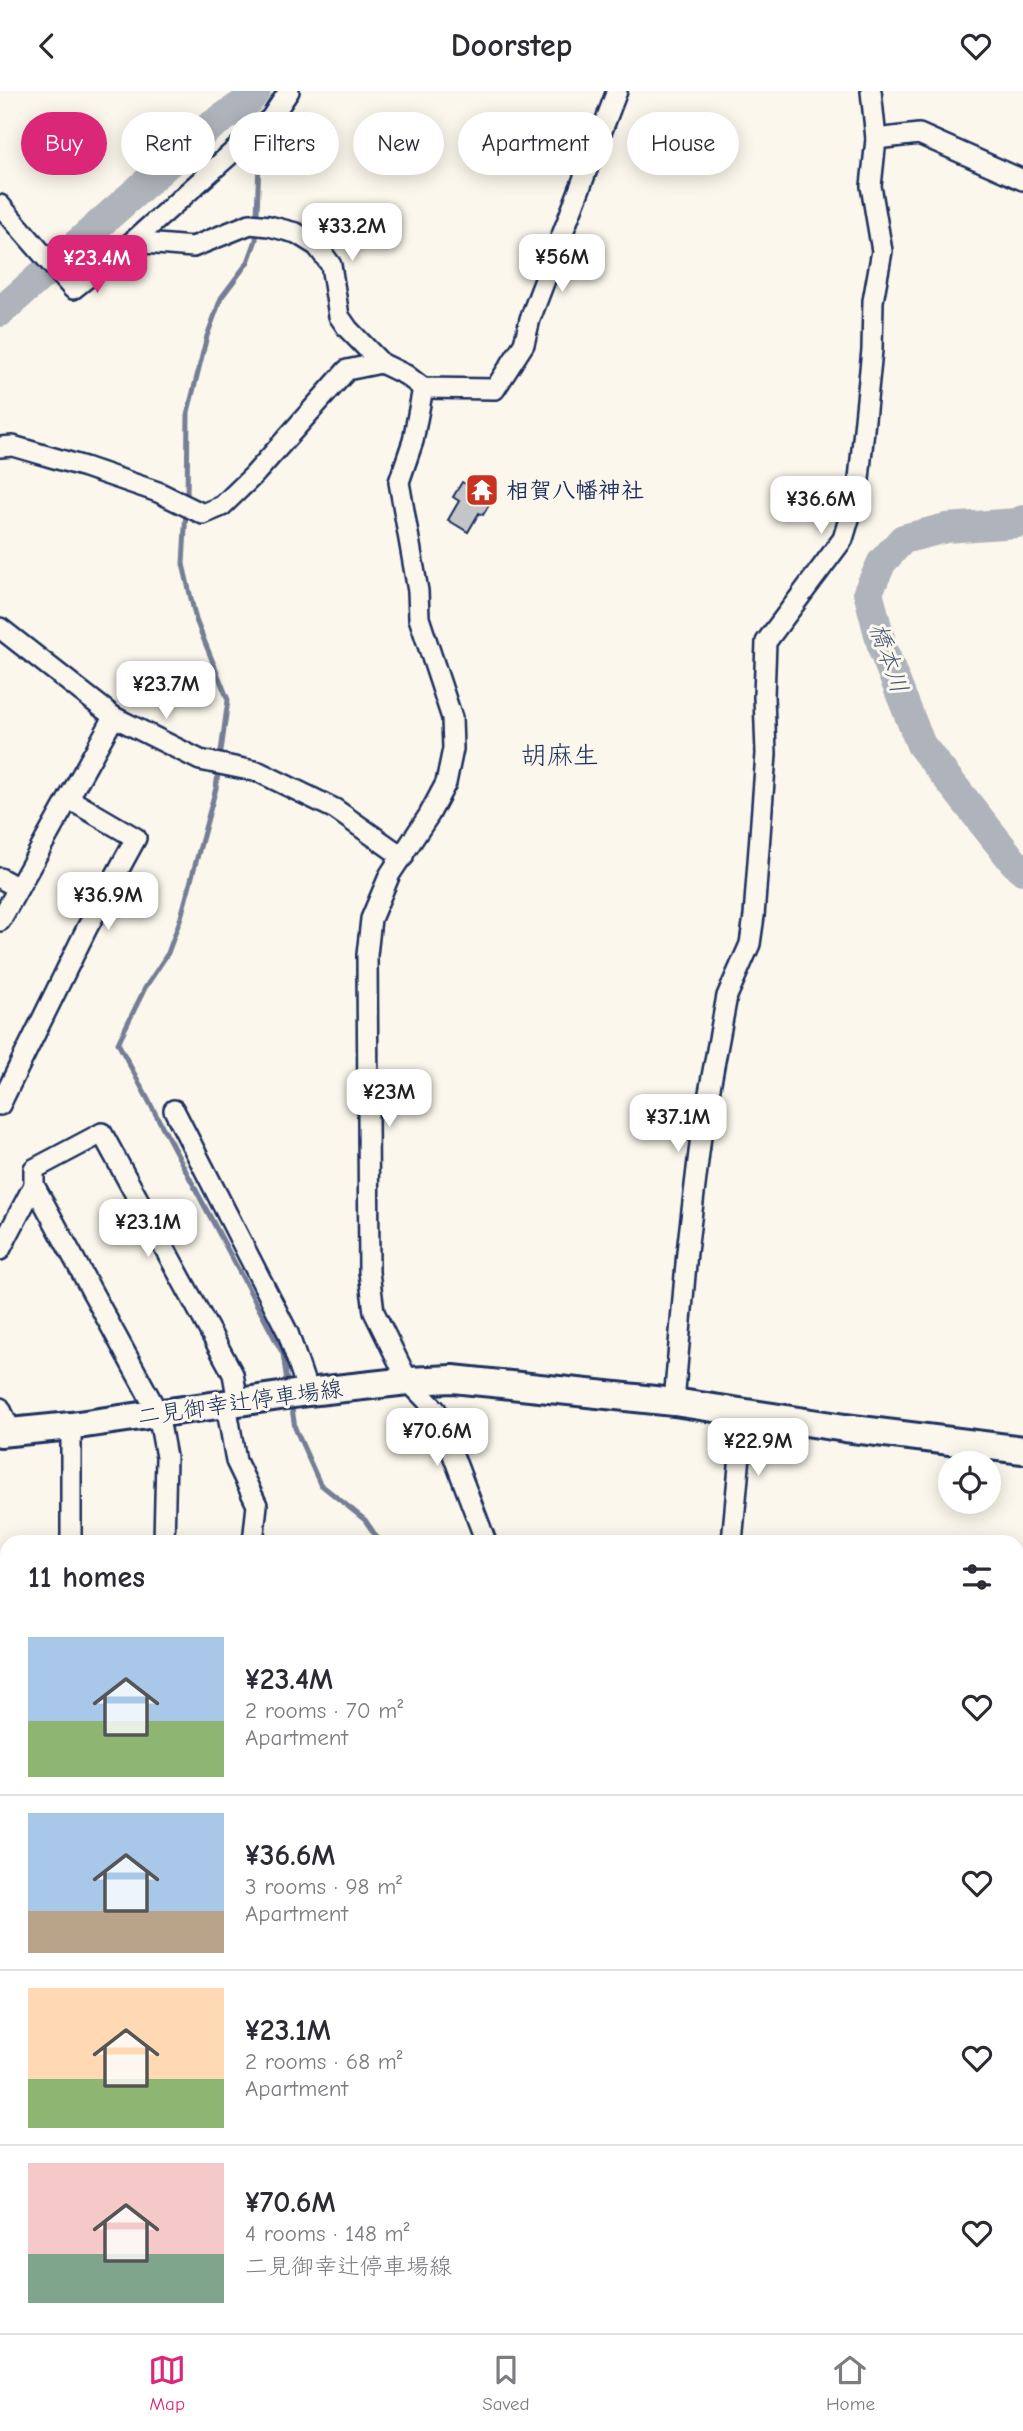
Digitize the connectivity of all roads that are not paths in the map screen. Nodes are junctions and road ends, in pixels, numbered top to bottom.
1 (289, 91) edge
2 (617, 91) edge
3 (871, 91) edge
4 (876, 139) junction
5 (1023, 180) edge
6 (0, 205) edge
7 (132, 242) junction
8 (381, 363) junction
9 (423, 389) junction
10 (0, 447) edge
11 (0, 628) edge
12 (114, 717) junction
13 (69, 799) junction
14 (403, 856) junction
15 (0, 878) edge
16 (18, 888) junction
17 (0, 921) edge
18 (0, 1105) edge
19 (174, 1110) dead end
20 (34, 1185) junction
21 (0, 1250) edge
22 (408, 1381) junction
23 (307, 1392) junction
24 (674, 1402) junction
25 (232, 1403) junction
26 (744, 1412) junction
27 (158, 1413) junction
28 (4, 1424) edge
29 (71, 1426) junction
30 (1023, 1450) edge
31 (71, 1535) edge
32 (164, 1535) edge
33 (254, 1535) edge
34 (483, 1535) edge
35 (733, 1535) edge

1 - 7 street
2 - 9 street
3 - 4 street
4 - 5 street
4 - 24 street
6 - 7 street
7 - 8 street
8 - 9 street
8 - 10 street
9 - 14 street
11 - 12 street
12 - 13 street
12 - 14 street
13 - 16 street
13 - 18 street
14 - 22 street
15 - 16 street
16 - 17 street
19 - 23 street
20 - 21 street
20 - 25 street
20 - 27 street
22 - 23 main road, 二見御幸辻停車場線
22 - 24 main road, 二見御幸辻停車場線
22 - 34 street
23 - 25 main road, 二見御幸辻停車場線
24 - 26 main road, 二見御幸辻停車場線
25 - 27 main road, 二見御幸辻停車場線
25 - 33 street
26 - 30 main road, 二見御幸辻停車場線
26 - 35 street
27 - 29 main road, 二見御幸辻停車場線
27 - 32 street
28 - 29 main road, 二見御幸辻停車場線
29 - 31 street

